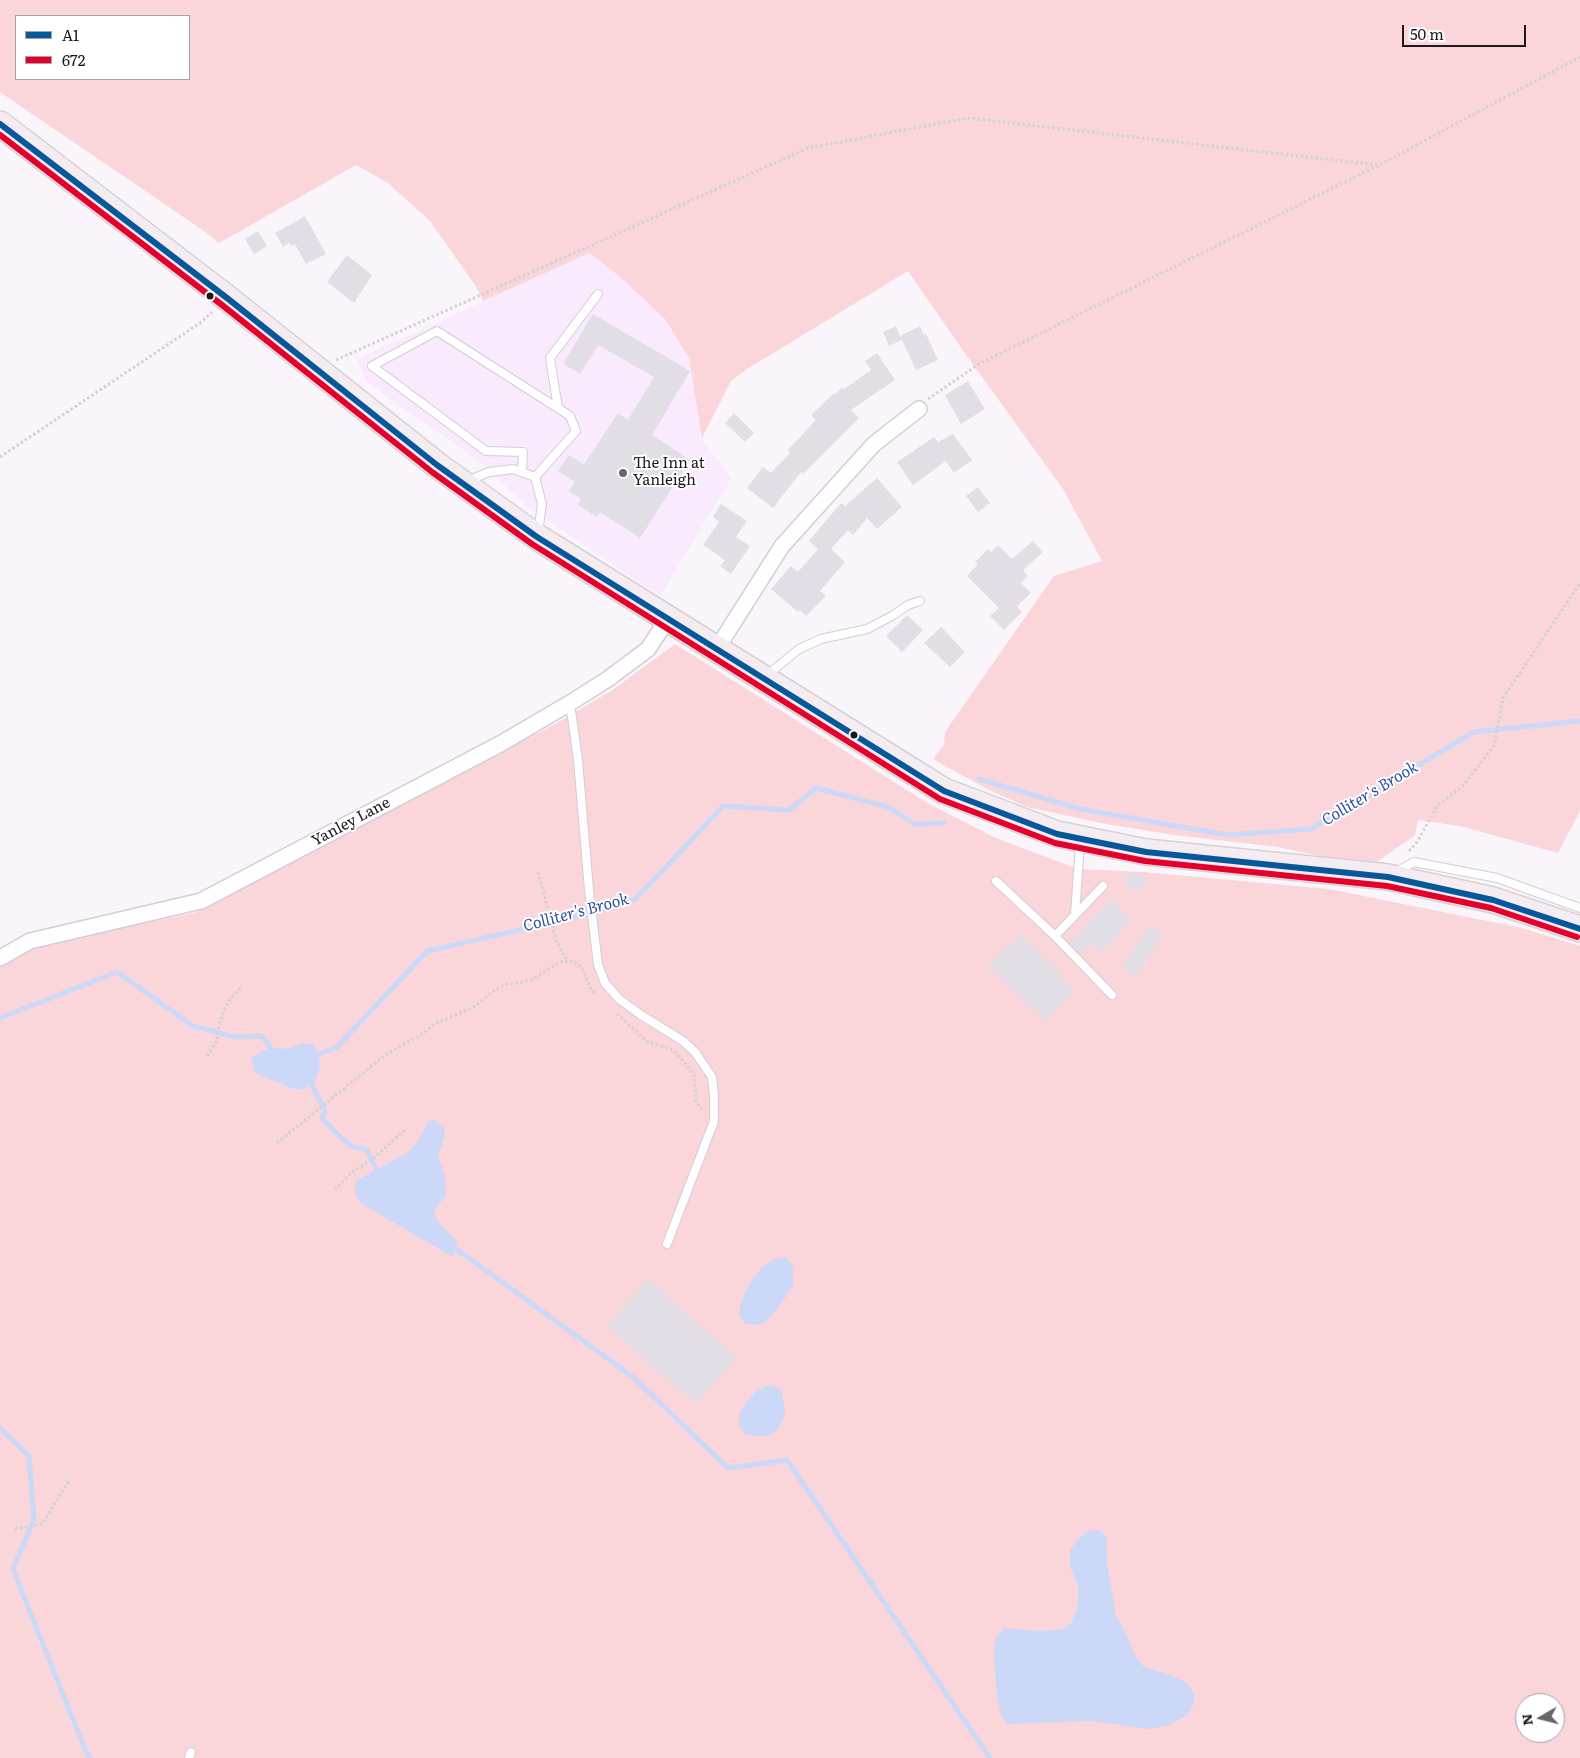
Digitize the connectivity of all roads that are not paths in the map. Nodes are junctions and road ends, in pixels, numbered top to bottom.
1 (0, 124) edge
2 (598, 294) dead end
3 (558, 408) junction
4 (920, 409) road end
5 (522, 472) junction
6 (535, 477) junction
7 (461, 483) junction
8 (537, 537) junction
9 (920, 601) dead end
10 (667, 620) junction
11 (716, 650) junction
12 (762, 679) junction
13 (570, 703) junction
14 (1080, 838) junction
15 (1388, 877) junction
16 (996, 880) dead end
17 (1103, 886) dead end
18 (1580, 908) edge
19 (1075, 915) junction
20 (1580, 929) edge
21 (1055, 936) junction
22 (0, 958) edge
23 (1112, 995) dead end
24 (667, 1244) dead end

1 - 7 highway
2 - 3 lane
3 - 5 lane
3 - 6 lane
4 - 11 street
5 - 6 lane
5 - 7 lane
6 - 8 lane
7 - 8 highway
8 - 10 highway
9 - 12 lane
10 - 11 highway
10 - 13 street, Yanley Lane
11 - 12 highway
12 - 14 highway
13 - 22 street, Yanley Lane
13 - 24 lane
14 - 15 highway
14 - 19 lane
15 - 18 lane
15 - 20 highway
16 - 21 lane
17 - 19 lane
19 - 21 lane
21 - 23 lane

